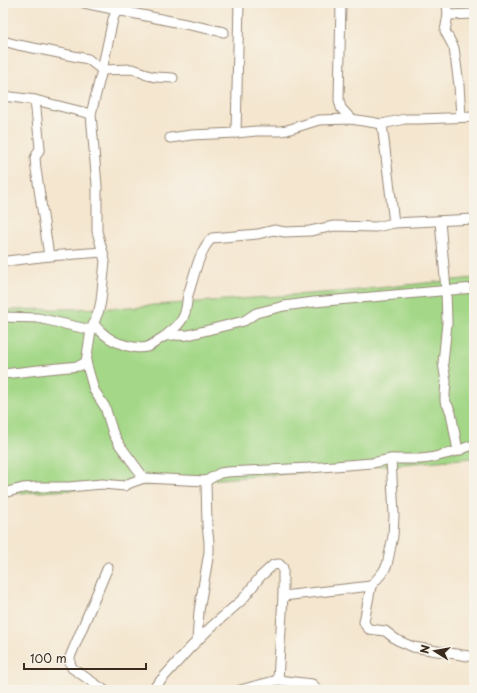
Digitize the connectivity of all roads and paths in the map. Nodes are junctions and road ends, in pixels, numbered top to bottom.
1 (84, 3) edge
2 (239, 3) edge
3 (341, 3) edge
4 (447, 3) edge
5 (122, 11) junction
6 (474, 14) edge
7 (448, 15) junction
8 (224, 32) dead end
9 (3, 41) edge
10 (102, 70) junction
11 (173, 78) dead end
12 (3, 96) edge
13 (35, 100) junction
14 (90, 114) junction
15 (461, 117) junction
16 (474, 117) edge
17 (351, 119) junction
18 (382, 124) junction
19 (236, 133) junction
20 (170, 138) dead end
21 (474, 219) edge
22 (440, 221) junction
23 (394, 223) junction
24 (103, 252) junction
25 (49, 256) junction
26 (7, 261) dead end
27 (474, 288) edge
28 (446, 290) junction
29 (3, 317) edge
30 (93, 327) junction
31 (165, 336) junction
32 (86, 362) junction
33 (3, 374) edge
34 (474, 445) edge
35 (458, 451) junction
36 (391, 459) junction
37 (144, 478) junction
38 (206, 481) junction
39 (3, 492) edge
40 (108, 567) dead end
41 (371, 586) junction
42 (283, 596) junction
43 (197, 641) junction
44 (474, 656) edge
45 (278, 680) junction
46 (104, 690) edge
47 (152, 690) edge
48 (240, 690) edge
49 (317, 690) edge

1 - 5 street
2 - 19 street
3 - 17 street
4 - 7 street
5 - 8 street
5 - 10 street
6 - 7 street
7 - 15 street
9 - 10 street
10 - 11 street
10 - 14 street
12 - 13 street
13 - 14 street
13 - 25 street
14 - 24 street
15 - 16 street
15 - 18 street
17 - 18 street
17 - 19 street
18 - 23 street
19 - 20 street
21 - 22 street
22 - 23 street
22 - 28 street
23 - 31 street
24 - 25 street
24 - 30 street
25 - 26 street
27 - 28 street
28 - 31 street
28 - 35 street
29 - 30 street
30 - 31 street
30 - 32 street
32 - 33 street
32 - 37 street
34 - 35 street
35 - 36 street
36 - 38 street
36 - 41 street
37 - 38 street
37 - 39 street
38 - 43 street
40 - 46 street
41 - 42 street
41 - 44 street
42 - 43 street
42 - 45 street
43 - 47 street
45 - 48 street
45 - 49 street

